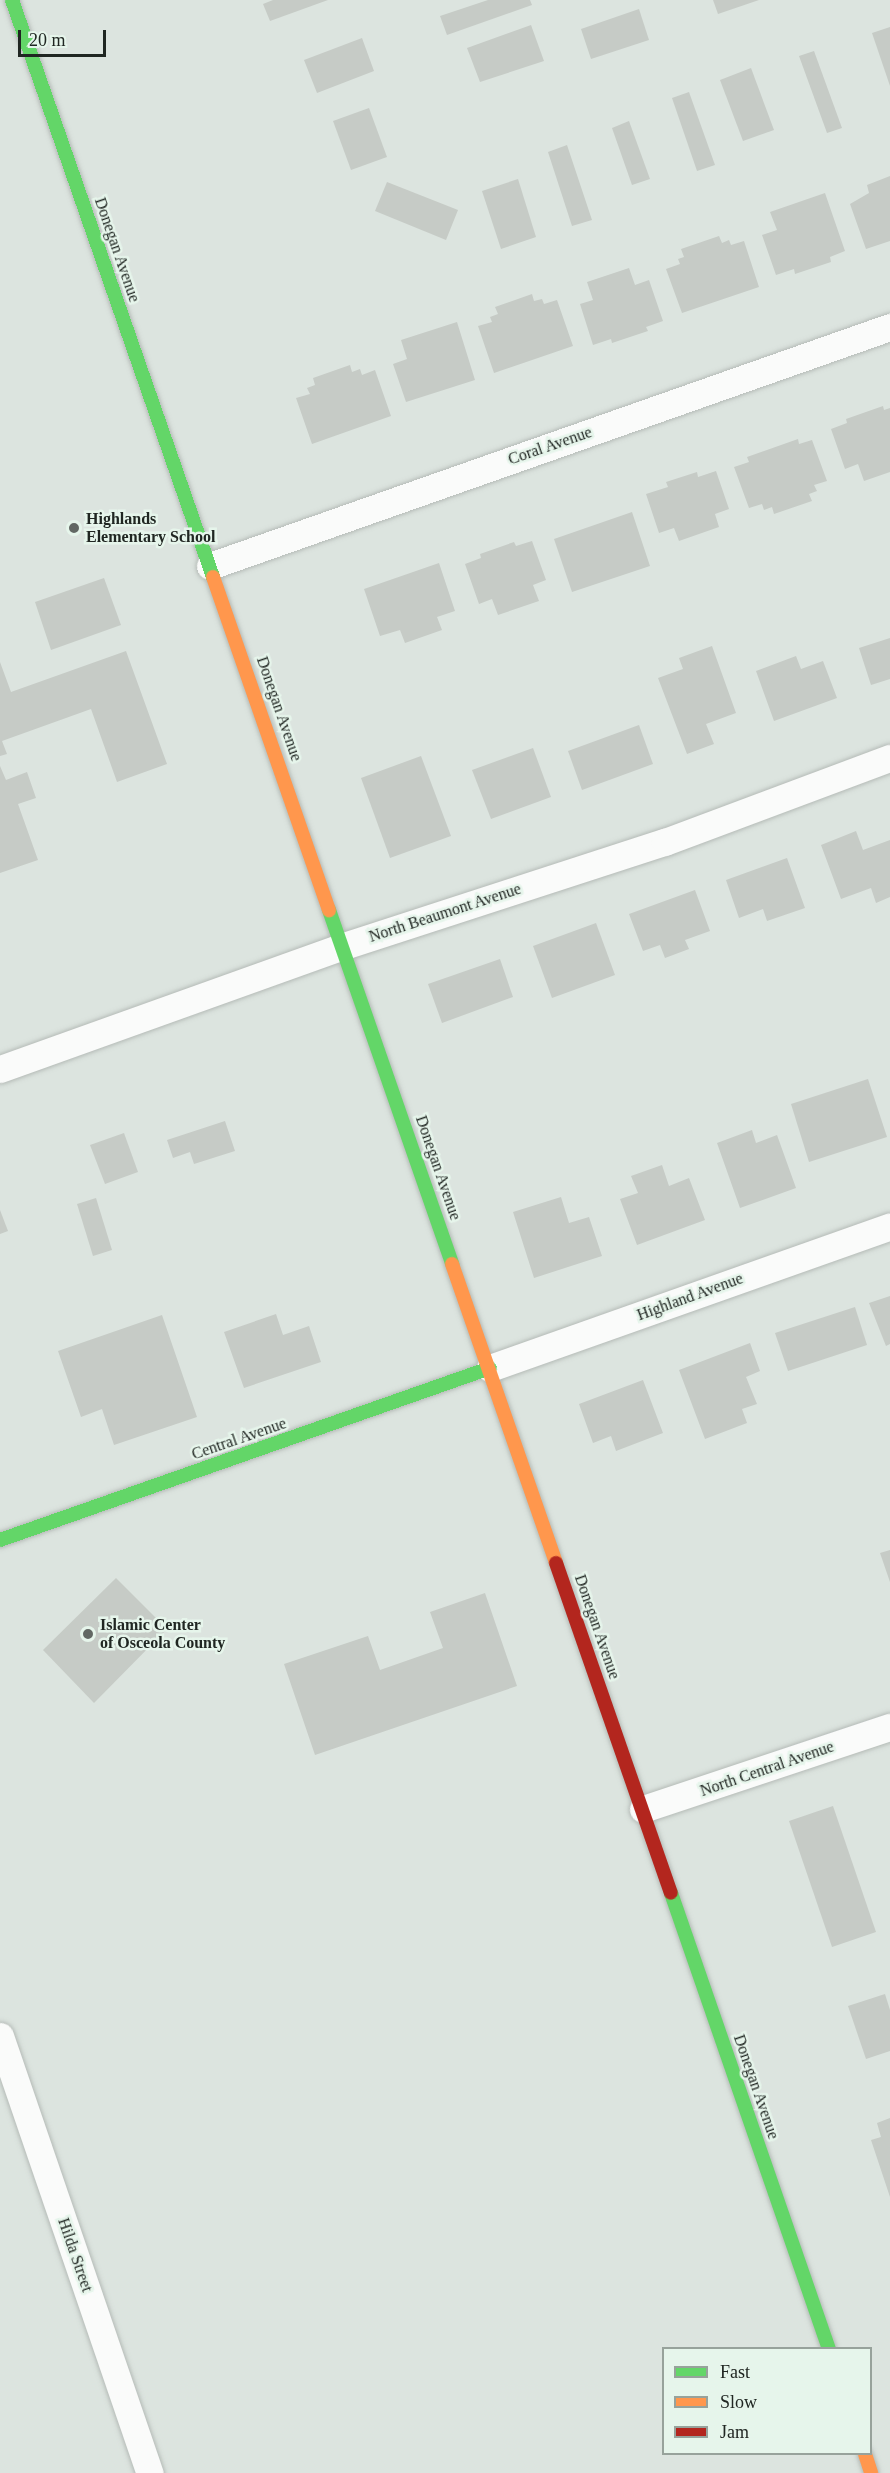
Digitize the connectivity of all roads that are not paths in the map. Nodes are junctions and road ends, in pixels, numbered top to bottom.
1 (12, 0) edge
2 (890, 327) edge
3 (210, 566) junction
4 (890, 758) edge
5 (344, 946) junction
6 (0, 1069) edge
7 (890, 1226) edge
8 (490, 1368) junction
9 (0, 1540) edge
10 (890, 1727) edge
11 (643, 1809) junction
12 (0, 2036) edge
13 (828, 2347) edge
14 (865, 2455) edge
15 (150, 2473) edge
16 (871, 2473) edge

1 - 3 street, Donegan Avenue
2 - 3 street, Coral Avenue
3 - 5 street, Donegan Avenue
4 - 5 street, North Beaumont Avenue
5 - 6 street, North Beaumont Avenue
5 - 8 street, Donegan Avenue
7 - 8 street, Highland Avenue
8 - 9 street, Central Avenue
8 - 11 street, Donegan Avenue
10 - 11 street, North Central Avenue
11 - 13 street, Donegan Avenue
12 - 15 street, Hilda Street
14 - 16 street

